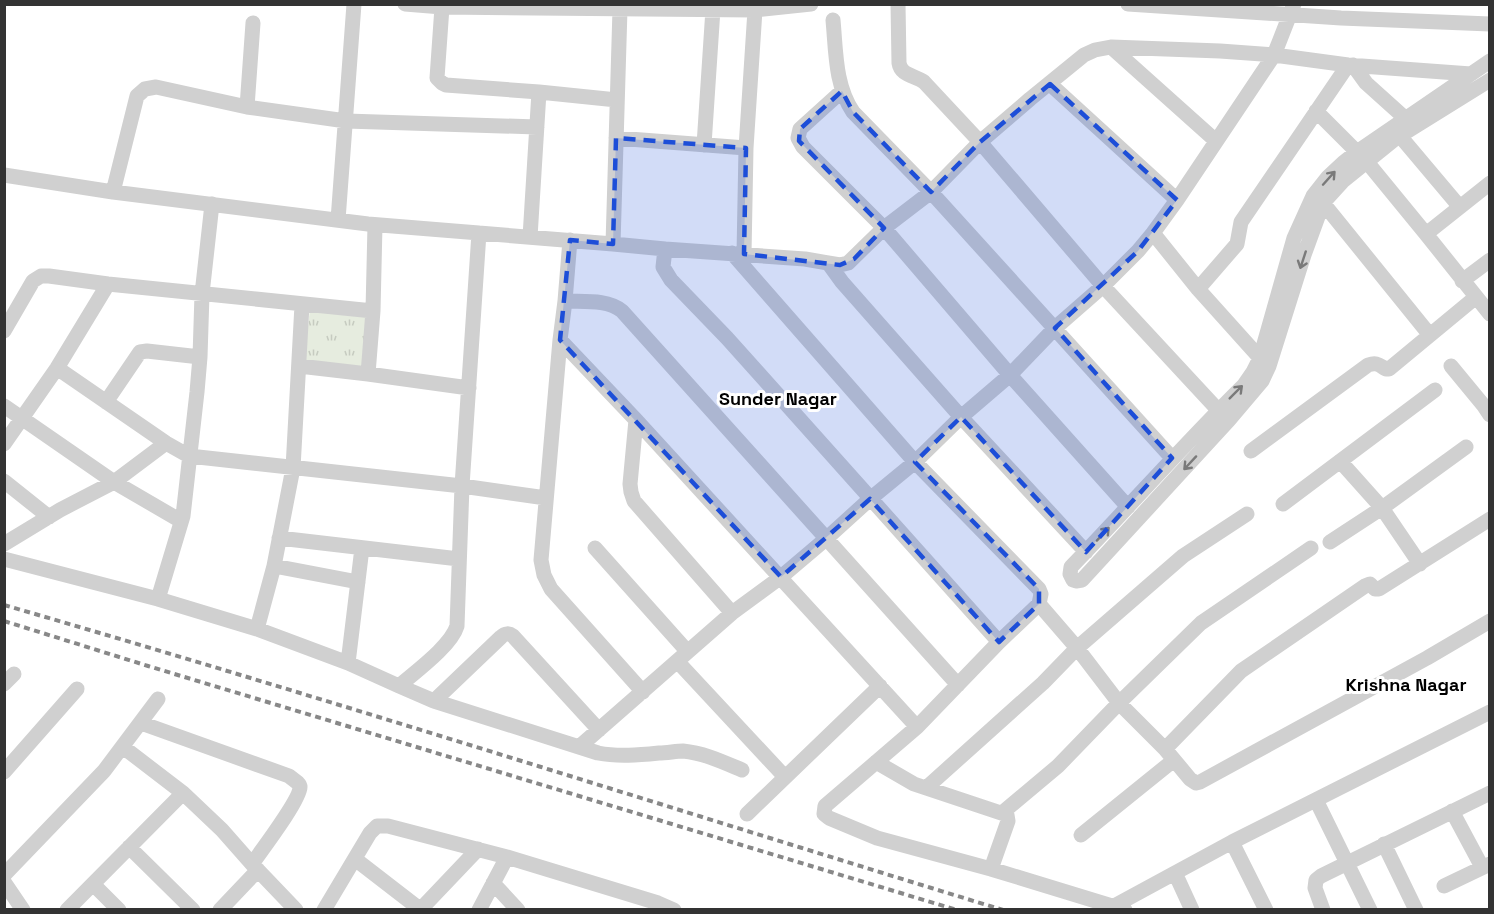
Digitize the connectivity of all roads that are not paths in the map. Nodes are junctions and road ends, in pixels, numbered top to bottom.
1 (354, 4) edge
2 (405, 4) edge
3 (811, 4) edge
4 (898, 4) edge
5 (1128, 4) edge
6 (803, 5) edge
7 (442, 7) junction
8 (620, 9) junction
9 (712, 9) junction
10 (755, 10) junction
11 (1293, 10) edge
12 (833, 20) dead end
13 (253, 23) dead end
14 (1490, 24) edge
15 (1111, 47) junction
16 (1274, 55) junction
17 (1490, 61) edge
18 (1351, 65) junction
19 (1483, 83) edge
20 (1050, 84) junction
21 (842, 91) junction
22 (539, 92) junction
23 (617, 100) junction
24 (247, 107) junction
25 (1316, 111) junction
26 (1406, 119) junction
27 (346, 121) junction
28 (537, 127) junction
29 (1400, 136) junction
30 (616, 138) junction
31 (1216, 141) junction
32 (981, 142) junction
33 (704, 145) junction
34 (746, 148) junction
35 (1362, 157) junction
36 (6, 178) edge
37 (1490, 183) edge
38 (113, 192) junction
39 (932, 192) junction
40 (1318, 199) junction
41 (1177, 200) junction
42 (212, 204) junction
43 (1460, 206) junction
44 (338, 220) junction
45 (375, 225) junction
46 (884, 228) junction
47 (479, 233) junction
48 (1153, 233) junction
49 (1426, 234) junction
50 (530, 237) junction
51 (570, 240) junction
52 (613, 244) junction
53 (665, 249) junction
54 (738, 254) junction
55 (1490, 260) edge
56 (829, 264) junction
57 (1462, 281) junction
58 (108, 284) junction
59 (1104, 286) junction
60 (1198, 289) junction
61 (202, 294) junction
62 (1476, 297) junction
63 (565, 301) junction
64 (302, 305) junction
65 (373, 311) junction
66 (1490, 314) edge
67 (1055, 328) junction
68 (4, 331) edge
69 (1429, 334) junction
70 (560, 340) junction
71 (200, 357) junction
72 (1260, 358) junction
73 (299, 366) junction
74 (1451, 366) dead end
75 (57, 369) junction
76 (368, 374) junction
77 (1010, 375) junction
78 (469, 388) junction
79 (1435, 390) dead end
80 (106, 402) junction
81 (4, 406) edge
82 (1218, 410) junction
83 (1490, 416) edge
84 (961, 417) junction
85 (22, 418) junction
86 (636, 420) junction
87 (166, 443) junction
88 (4, 444) edge
89 (1466, 447) dead end
90 (1251, 450) dead end
91 (189, 456) junction
92 (1172, 458) junction
93 (1340, 461) junction
94 (915, 462) junction
95 (292, 468) junction
96 (4, 481) edge
97 (114, 482) junction
98 (462, 486) junction
99 (546, 498) junction
100 (870, 499) junction
101 (1283, 504) dead end
102 (1128, 507) junction
103 (1382, 508) junction
104 (1247, 514) dead end
105 (48, 517) junction
106 (1490, 519) edge
107 (181, 520) junction
108 (279, 538) junction
109 (827, 538) junction
110 (1330, 542) dead end
111 (4, 544) edge
112 (362, 548) junction
113 (595, 548) dead end
114 (1311, 548) dead end
115 (1086, 552) junction
116 (459, 559) junction
117 (4, 560) edge
118 (1420, 564) junction
119 (274, 566) junction
120 (781, 577) junction
121 (358, 582) junction
122 (158, 599) junction
123 (1040, 604) junction
124 (732, 613) junction
125 (1490, 621) edge
126 (256, 628) junction
127 (999, 642) junction
128 (1077, 648) junction
129 (682, 656) junction
130 (348, 663) junction
131 (958, 685) junction
132 (880, 686) junction
133 (399, 687) junction
134 (77, 689) dead end
135 (643, 692) junction
136 (158, 699) dead end
137 (434, 701) junction
138 (1119, 703) junction
139 (1490, 712) edge
140 (141, 723) junction
141 (917, 728) junction
142 (599, 730) junction
143 (123, 747) junction
144 (579, 747) junction
145 (1170, 755) junction
146 (876, 762) junction
147 (742, 770) dead end
148 (4, 772) edge
149 (785, 777) junction
150 (926, 788) junction
151 (183, 793) junction
152 (1490, 793) edge
153 (1316, 800) junction
154 (1452, 811) junction
155 (1002, 813) junction
156 (747, 814) dead end
157 (1080, 835) dead end
158 (1232, 842) junction
159 (1384, 844) junction
160 (129, 847) junction
161 (478, 849) junction
162 (507, 857) junction
163 (355, 859) junction
164 (1348, 863) junction
165 (1486, 866) edge
166 (255, 867) junction
167 (991, 868) junction
168 (1175, 873) junction
169 (4, 875) edge
170 (4, 882) edge
171 (493, 883) junction
172 (93, 884) junction
173 (1444, 886) dead end
174 (1119, 908) edge
175 (23, 909) edge
176 (67, 909) edge
177 (119, 909) edge
178 (193, 909) edge
179 (220, 909) edge
180 (296, 909) edge
181 (324, 909) edge
182 (420, 909) edge
183 (479, 909) edge
184 (518, 909) edge
185 (674, 909) edge
186 (1192, 909) edge
187 (1266, 909) edge
188 (1323, 909) edge
189 (1370, 909) edge
190 (1416, 909) edge

1 - 27 street
2 - 7 street
3 - 6 street
4 - 32 street
5 - 11 street
6 - 10 street
7 - 8 street
7 - 22 street
8 - 9 street
8 - 23 street
9 - 10 street
9 - 33 street
10 - 34 street
11 - 14 street
11 - 16 street
12 - 21 street
13 - 24 street
15 - 16 street
15 - 20 street
15 - 31 street
16 - 18 street
16 - 31 street
17 - 19 street
18 - 19 street
18 - 25 street
18 - 26 street
19 - 26 street
19 - 29 street
20 - 32 street
20 - 41 street
21 - 39 street
21 - 46 street
22 - 23 street
22 - 28 street
23 - 30 street
24 - 27 street
24 - 38 street
25 - 35 street
25 - 60 street
26 - 35 street
27 - 28 street
27 - 44 street
28 - 50 street
29 - 35 street
29 - 43 street
30 - 33 street
30 - 52 street
31 - 41 street
32 - 39 street
32 - 59 street
33 - 34 street
34 - 54 street
35 - 40 street
35 - 49 street
36 - 38 street
37 - 43 street
38 - 42 street
39 - 46 street
39 - 67 street
40 - 69 street
40 - 72 street
40 -> 115 street
41 - 48 street
42 - 44 street
42 - 61 street
43 - 49 street
44 - 45 street
45 - 47 street
45 - 65 street
46 - 56 street
46 - 77 street
47 - 50 street
47 - 78 street
48 - 59 street
48 - 60 street
49 - 57 street
50 - 51 street
51 - 52 street
51 - 63 street
52 - 53 street
53 - 54 street
53 - 100 street
54 - 56 street
54 - 94 street
55 - 57 street
56 - 84 street
57 - 62 street
58 - 61 street
58 - 68 street
58 - 75 street
59 - 67 street
59 - 82 street
60 - 72 street
61 - 64 street
61 - 71 street
62 - 66 street
62 - 69 street
63 - 70 street
63 - 109 street
64 - 65 street
64 - 73 street
65 - 76 street
67 - 77 street
67 - 92 street
69 - 90 street
70 - 86 street
70 - 99 street
71 - 80 street
71 - 91 street
82 -> 72 street
73 - 76 street
73 - 95 street
74 - 83 street
75 - 80 street
75 - 85 street
76 - 78 street
77 - 84 street
77 - 102 street
78 - 98 street
79 - 93 street
80 - 87 street
81 - 85 street
82 - 92 street
84 - 94 street
84 - 115 street
85 - 88 street
85 - 97 street
86 - 120 street
86 - 124 street
87 - 91 street
87 - 97 street
89 - 103 street
91 - 95 street
91 - 107 street
92 - 102 street
93 - 101 street
93 - 103 street
94 - 100 street
94 - 123 street
95 - 98 street
95 - 108 street
96 - 105 street
97 - 105 street
97 - 107 street
98 - 99 street
98 - 116 street
99 - 135 street
100 - 109 street
100 - 127 street
115 -> 102 street
103 - 110 street
103 - 118 street
104 - 128 street
105 - 111 street
106 - 118 street
107 - 122 street
108 - 112 street
108 - 119 street
109 - 120 street
109 - 131 street
112 - 116 street
112 - 121 street
113 - 129 street
114 - 138 street
116 - 133 street
117 - 122 street
118 - 145 street
119 - 121 street
119 - 126 street
120 - 124 street
120 - 132 street
121 - 130 street
122 - 126 street
123 - 127 street
123 - 128 street
124 - 129 street
125 - 145 street
126 - 130 street
127 - 131 street
128 - 138 street
128 - 150 street
129 - 135 street
129 - 149 street
130 - 133 street
131 - 141 street
132 - 141 street
132 - 149 street
133 - 137 street
134 - 148 street
135 - 142 street
136 - 140 street
137 - 142 street
137 - 144 street
138 - 145 street
138 - 155 street
139 - 153 street
140 - 143 street
140 - 166 street
141 - 146 street
142 - 144 street
143 - 151 street
143 - 169 street
144 - 147 street
145 - 157 street
146 - 150 street
146 - 167 street
149 - 156 street
150 - 155 street
151 - 160 street
151 - 166 street
152 - 154 street
153 - 158 street
153 - 164 street
154 - 159 street
154 - 165 street
155 - 167 street
158 - 168 street
158 - 187 street
159 - 164 street
159 - 190 street
160 - 172 street
160 - 178 street
161 - 162 street
161 - 163 street
161 - 182 street
162 - 171 street
162 - 185 street
163 - 181 street
163 - 182 street
164 - 188 street
164 - 189 street
165 - 173 street
166 - 179 street
166 - 180 street
167 - 174 street
168 - 174 street
168 - 186 street
170 - 175 street
171 - 183 street
171 - 184 street
172 - 176 street
172 - 177 street

